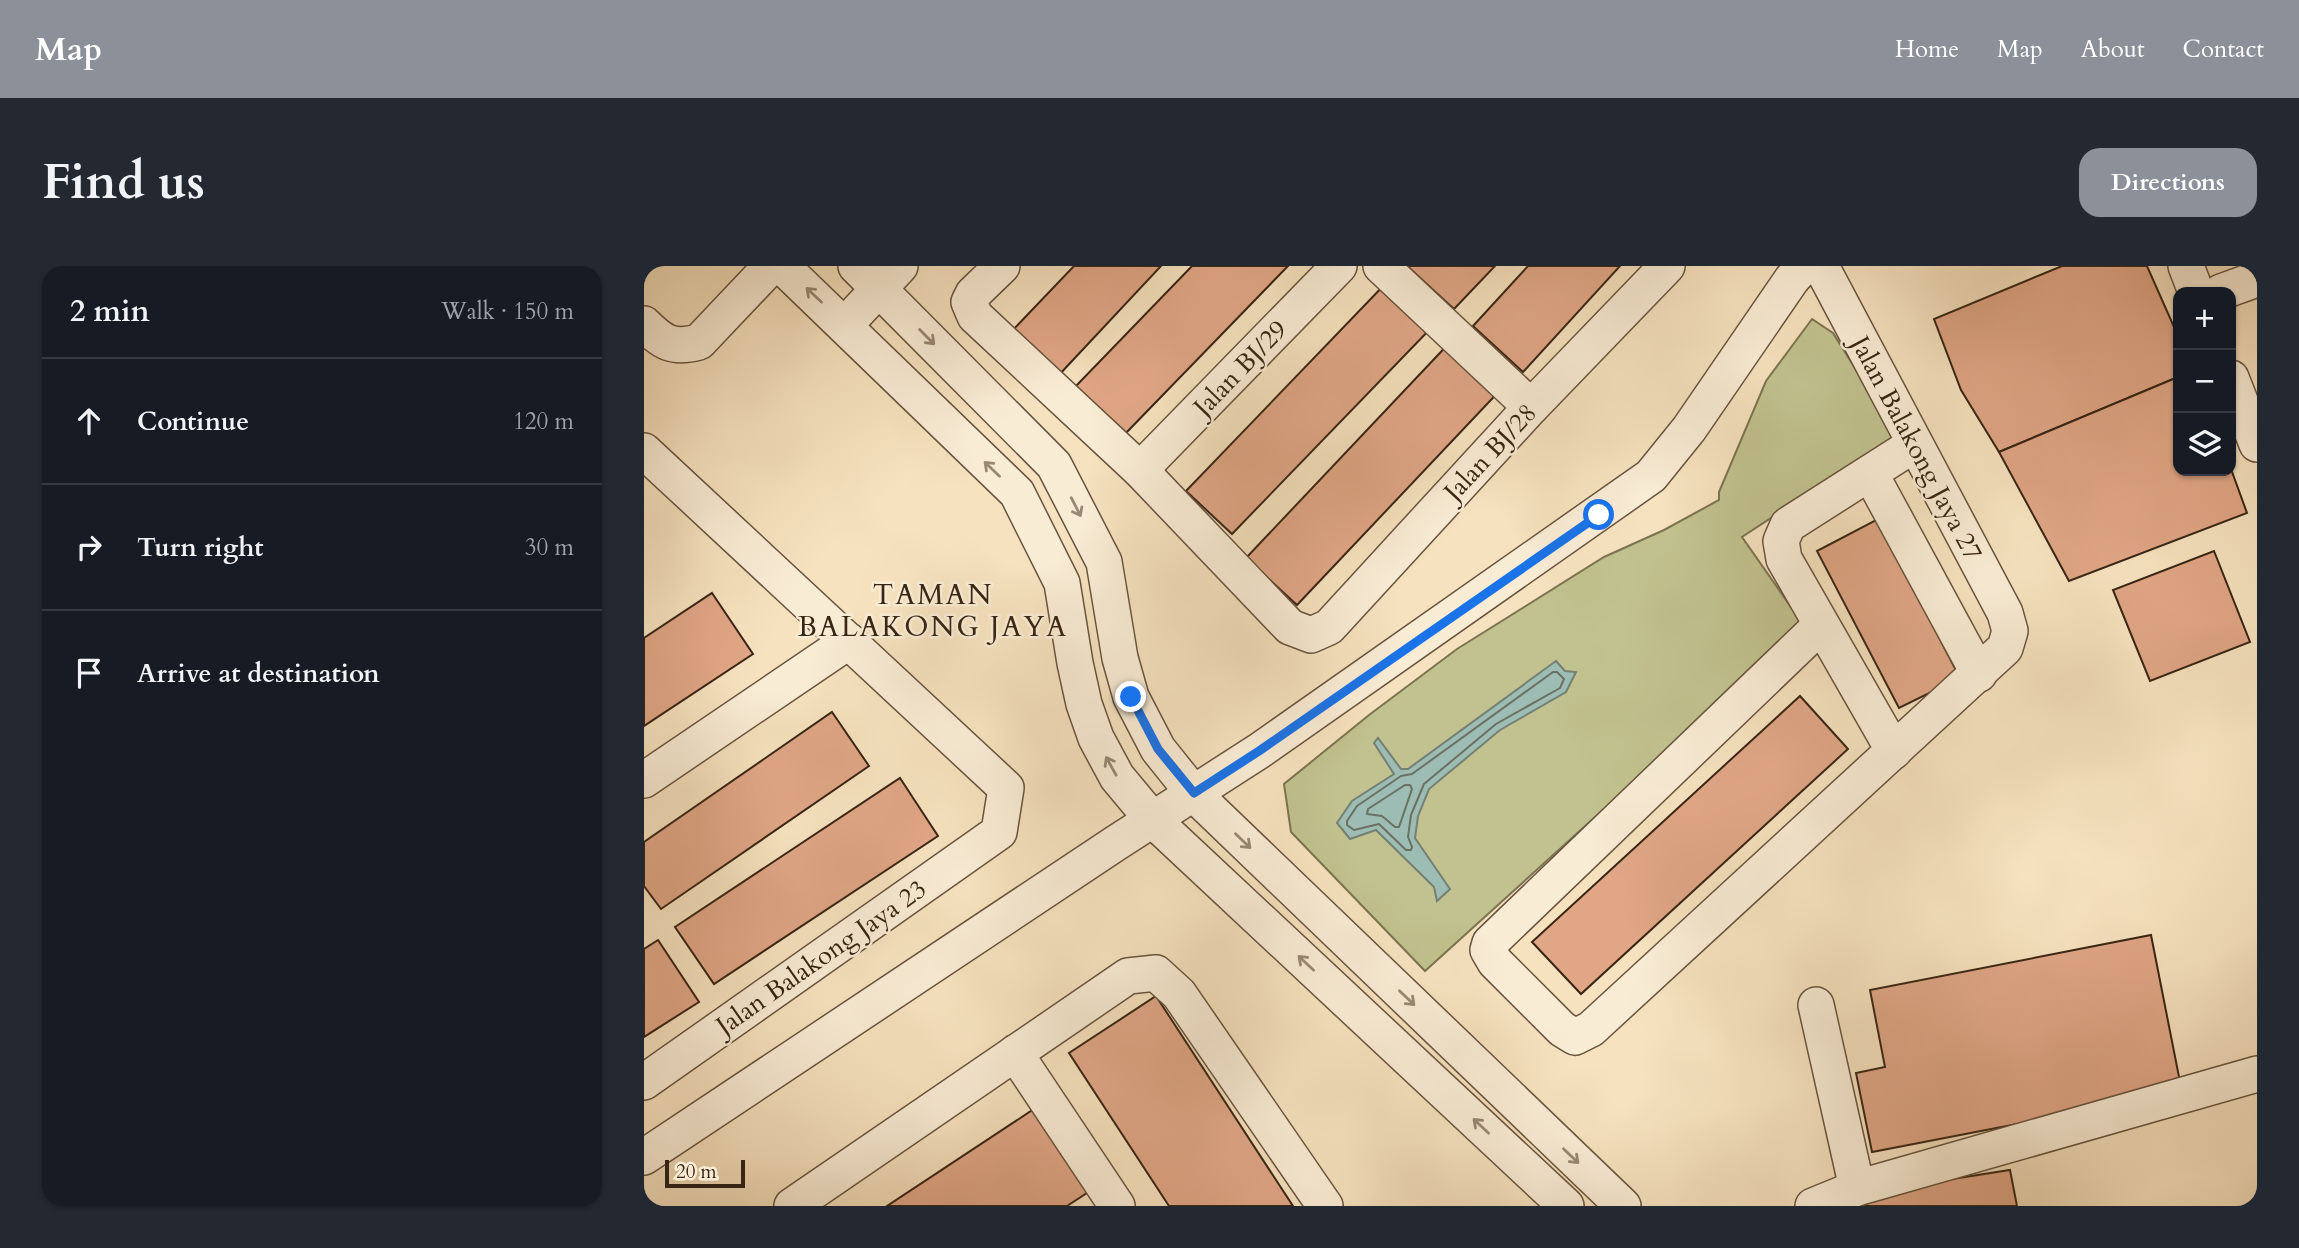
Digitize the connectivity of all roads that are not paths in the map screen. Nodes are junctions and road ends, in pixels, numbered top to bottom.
1 (771, 266) edge
2 (782, 266) edge
3 (1002, 266) edge
4 (1339, 266) edge
5 (1381, 266) edge
6 (1667, 266) edge
7 (2186, 266) edge
8 (1800, 269) edge
9 (878, 273) edge
10 (2257, 279) edge
11 (2194, 287) edge
12 (2235, 287) edge
13 (644, 324) edge
14 (845, 325) junction
15 (2236, 391) edge
16 (1531, 407) junction
17 (1914, 444) junction
18 (2257, 444) edge
19 (648, 462) edge
20 (1140, 470) junction
21 (1870, 473) junction
22 (1820, 626) junction
23 (849, 641) junction
24 (1979, 674) junction
25 (1894, 751) junction
26 (644, 780) edge
27 (1194, 793) junction
28 (1152, 820) junction
29 (1815, 1005) dead end
30 (1015, 1053) junction
31 (2257, 1074) edge
32 (644, 1082) edge
33 (644, 1157) edge
34 (1857, 1188) junction
35 (792, 1206) edge
36 (1117, 1206) edge
37 (1325, 1206) edge
38 (1566, 1206) edge
39 (1623, 1206) edge
40 (1813, 1206) edge

1 - 13 street
14 -> 2 street
3 - 20 street
4 - 20 street, Jalan BJ/29
5 - 16 street
6 - 16 street, Jalan BJ/28
7 - 11 street
8 - 17 street, Jalan Balakong Jaya 27
8 - 27 street
9 - 14 street
9 -> 27 street
10 - 12 street
28 -> 14 street
15 - 18 street
16 - 20 street, Jalan BJ/28
17 - 21 street
17 - 24 street, Jalan Balakong Jaya 27
19 - 23 street
21 - 22 street
21 - 24 street
22 - 25 street
22 - 25 street
23 - 26 street
23 - 32 street, Jalan Balakong Jaya 23
24 - 25 street
27 - 28 street
27 -> 39 street
28 - 33 street
38 -> 28 street
29 - 34 street
30 - 35 street
30 - 36 street
30 - 37 street
31 - 34 street
34 - 40 street

